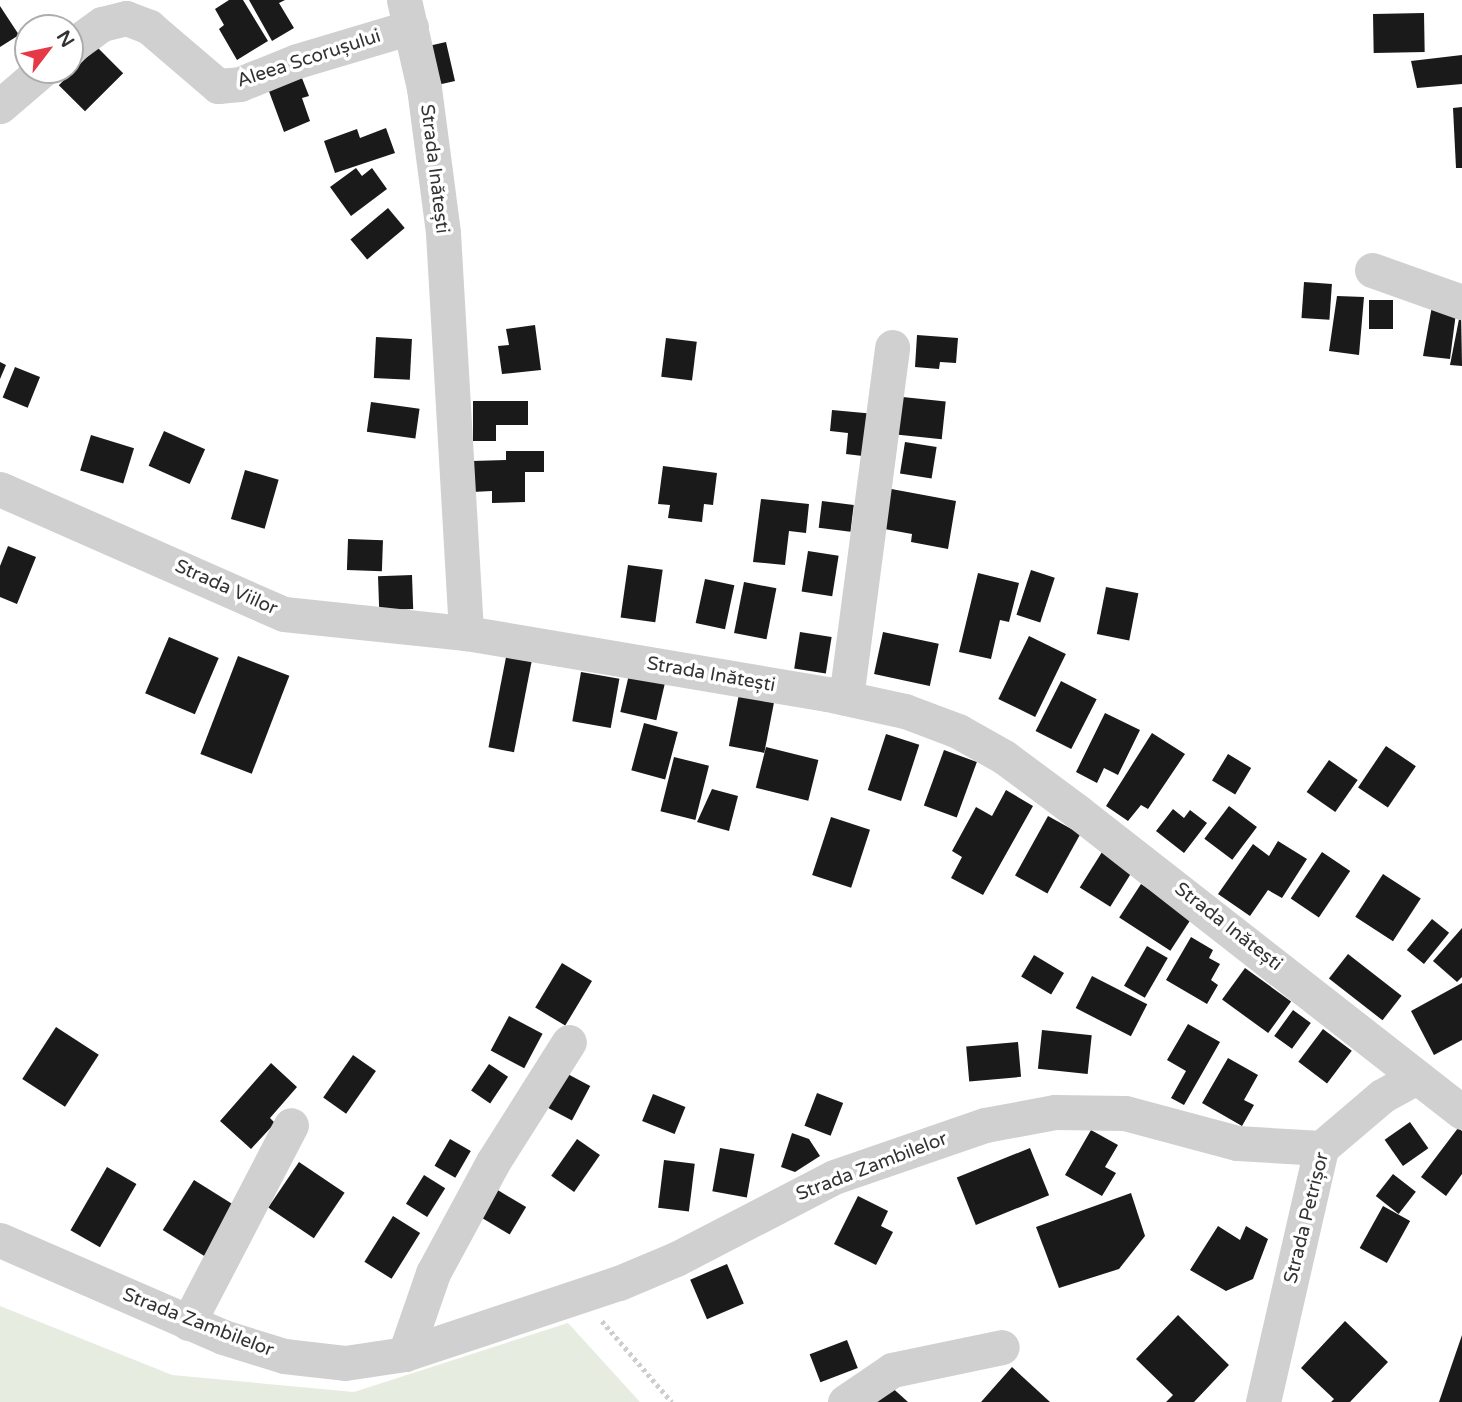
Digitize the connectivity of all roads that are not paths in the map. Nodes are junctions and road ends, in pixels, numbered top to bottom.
1 (407, 13) edge
2 (84, 37) edge
3 (26, 84) edge
4 (0, 106) edge
5 (1372, 270) dead end
6 (1462, 302) edge
7 (892, 347) dead end
8 (0, 489) edge
9 (466, 633) junction
10 (846, 698) junction
11 (569, 1042) dead end
12 (1416, 1077) junction
13 (1462, 1112) edge
14 (291, 1125) dead end
15 (1321, 1148) junction
16 (0, 1240) edge
17 (188, 1323) junction
18 (1002, 1347) dead end
19 (405, 1354) junction
20 (845, 1402) edge
21 (1263, 1402) edge

1 - 2 street, Aleea Scorușului
1 - 9 street, Strada Inătești
3 - 4 street
5 - 6 street
7 - 10 street
8 - 9 street, Strada Viilor
9 - 10 street, Strada Inătești
10 - 12 street, Strada Inătești
11 - 19 street
12 - 13 street, Strada Inătești
12 - 15 street, Strada Petrișor
14 - 17 street
15 - 19 street, Strada Zambilelor
15 - 21 street, Strada Petrișor
16 - 17 street, Strada Zambilelor
17 - 19 street, Strada Zambilelor
18 - 20 street

